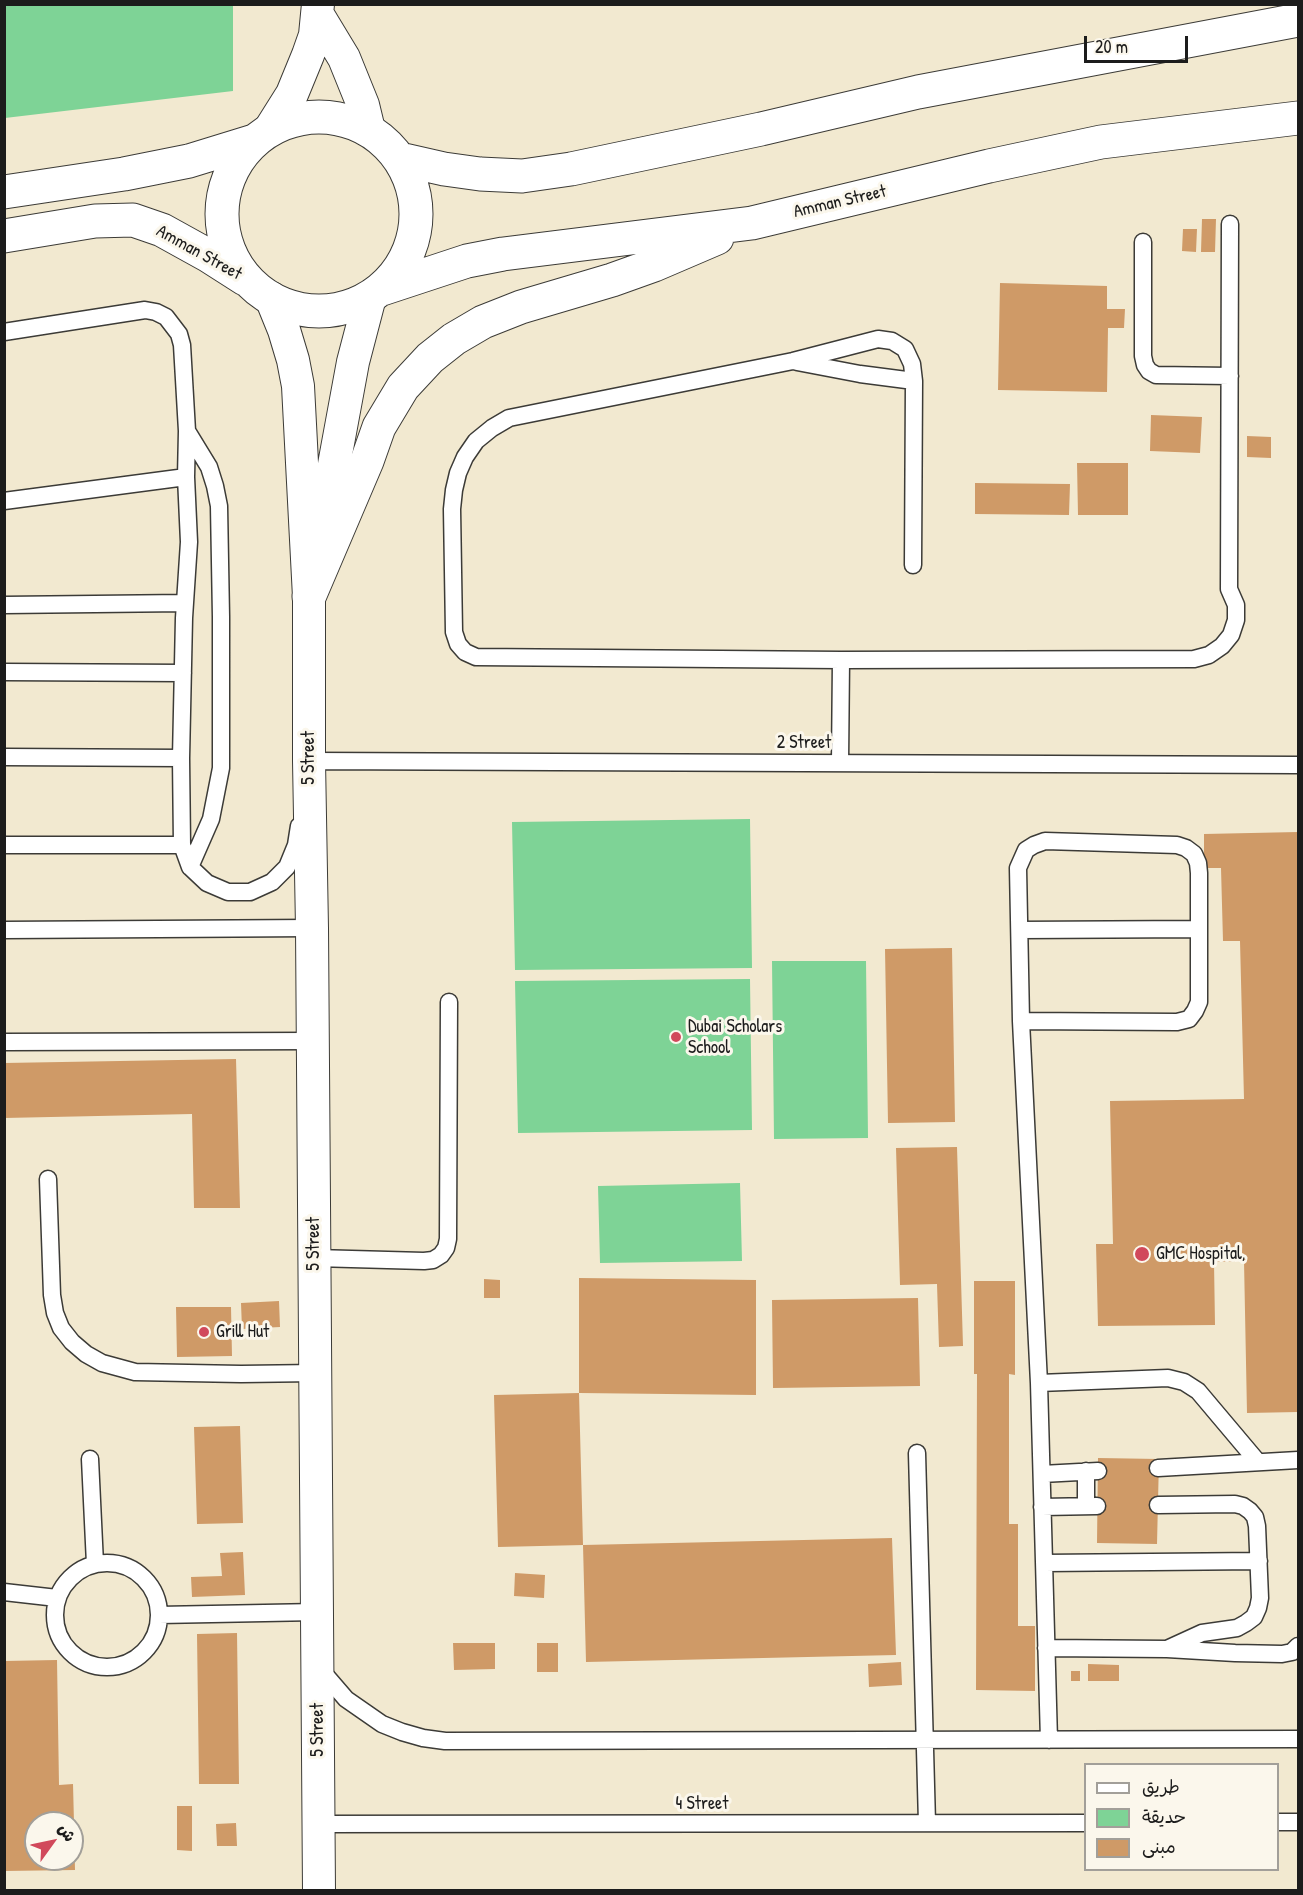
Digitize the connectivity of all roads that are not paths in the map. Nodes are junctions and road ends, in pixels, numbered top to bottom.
1 (318, 10) edge
2 (1299, 20) edge
3 (1299, 118) edge
4 (369, 130) junction
5 (262, 135) junction
6 (400, 159) junction
7 (4, 192) edge
8 (752, 223) junction
9 (1230, 224) dead end
10 (4, 236) edge
11 (1143, 242) dead end
12 (261, 290) junction
13 (376, 293) junction
14 (4, 332) edge
15 (794, 361) junction
16 (1230, 376) junction
17 (914, 381) junction
18 (187, 431) junction
19 (186, 477) junction
20 (4, 501) edge
21 (913, 565) dead end
22 (309, 597) junction
23 (185, 603) junction
24 (4, 605) edge
25 (841, 660) junction
26 (4, 672) edge
27 (183, 673) junction
28 (4, 757) edge
29 (181, 758) junction
30 (309, 761) junction
31 (840, 763) junction
32 (1299, 765) edge
33 (4, 844) edge
34 (182, 845) junction
35 (190, 867) junction
36 (312, 928) junction
37 (1199, 929) junction
38 (4, 930) edge
39 (1020, 930) junction
40 (449, 1002) dead end
41 (1022, 1021) junction
42 (313, 1041) junction
43 (4, 1042) edge
44 (48, 1179) dead end
45 (315, 1258) junction
46 (316, 1373) junction
47 (1039, 1383) junction
48 (917, 1453) dead end
49 (90, 1459) dead end
50 (1299, 1460) edge
51 (1257, 1461) junction
52 (1158, 1468) dead end
53 (1042, 1473) junction
54 (1158, 1505) dead end
55 (1042, 1507) junction
56 (1259, 1561) junction
57 (1044, 1563) junction
58 (95, 1564) junction
59 (4, 1592) edge
60 (57, 1598) junction
61 (317, 1612) junction
62 (159, 1615) junction
63 (1299, 1646) edge
64 (1046, 1648) junction
65 (1167, 1649) junction
66 (318, 1666) junction
67 (1299, 1739) edge
68 (1049, 1740) junction
69 (925, 1741) junction
70 (1279, 1822) edge
71 (1299, 1822) edge
72 (927, 1823) junction
73 (1084, 1823) edge
74 (319, 1824) junction
75 (319, 1890) edge

1 - 4 street
1 - 5 street
2 - 6 street
3 - 8 street, Amman Street
4 - 5 street
4 - 6 street
5 - 7 street
5 - 12 street
6 - 13 street
8 - 13 street, Amman Street
8 - 22 street
9 - 16 lane
10 - 12 street, Amman Street
11 - 16 lane
12 - 13 street
12 - 22 street, 5 Street
13 - 22 street, 5 Street
14 - 18 lane
15 - 17 lane
15 - 17 lane
15 - 25 lane
16 - 25 lane
17 - 21 lane
18 - 19 lane
18 - 35 lane
19 - 20 lane
19 - 23 lane
22 - 30 street, 5 Street
23 - 24 lane
23 - 27 lane
25 - 31 lane
26 - 27 lane
27 - 29 lane
28 - 29 lane
29 - 34 lane
30 - 31 lane, 2 Street
30 - 35 lane
30 - 36 street, 5 Street
31 - 32 lane, 2 Street
33 - 34 lane
34 - 35 lane
36 - 38 lane
36 - 42 street, 5 Street
37 - 39 lane
37 - 39 lane
37 - 41 lane
39 - 41 lane
40 - 45 lane
41 - 47 lane
42 - 43 lane
42 - 45 street, 5 Street
44 - 46 lane
45 - 46 street, 5 Street
46 - 61 street, 5 Street
47 - 51 lane
47 - 53 lane
48 - 69 lane
49 - 58 lane
50 - 51 lane
51 - 52 lane
53 - 55 lane
53 - 55 lane
54 - 56 lane
55 - 57 lane
56 - 57 lane
56 - 65 lane
57 - 64 lane
58 - 60 lane
58 - 62 lane
59 - 60 lane
60 - 62 lane
61 - 62 lane
61 - 66 street, 5 Street
63 - 65 lane
64 - 65 lane
64 - 68 lane
66 - 69 lane
66 - 74 street, 5 Street
67 - 68 lane
68 - 69 lane
69 - 72 lane
70 - 71 lane
72 - 73 lane, 4 Street
72 - 74 lane, 4 Street
74 - 75 street, 5 Street

